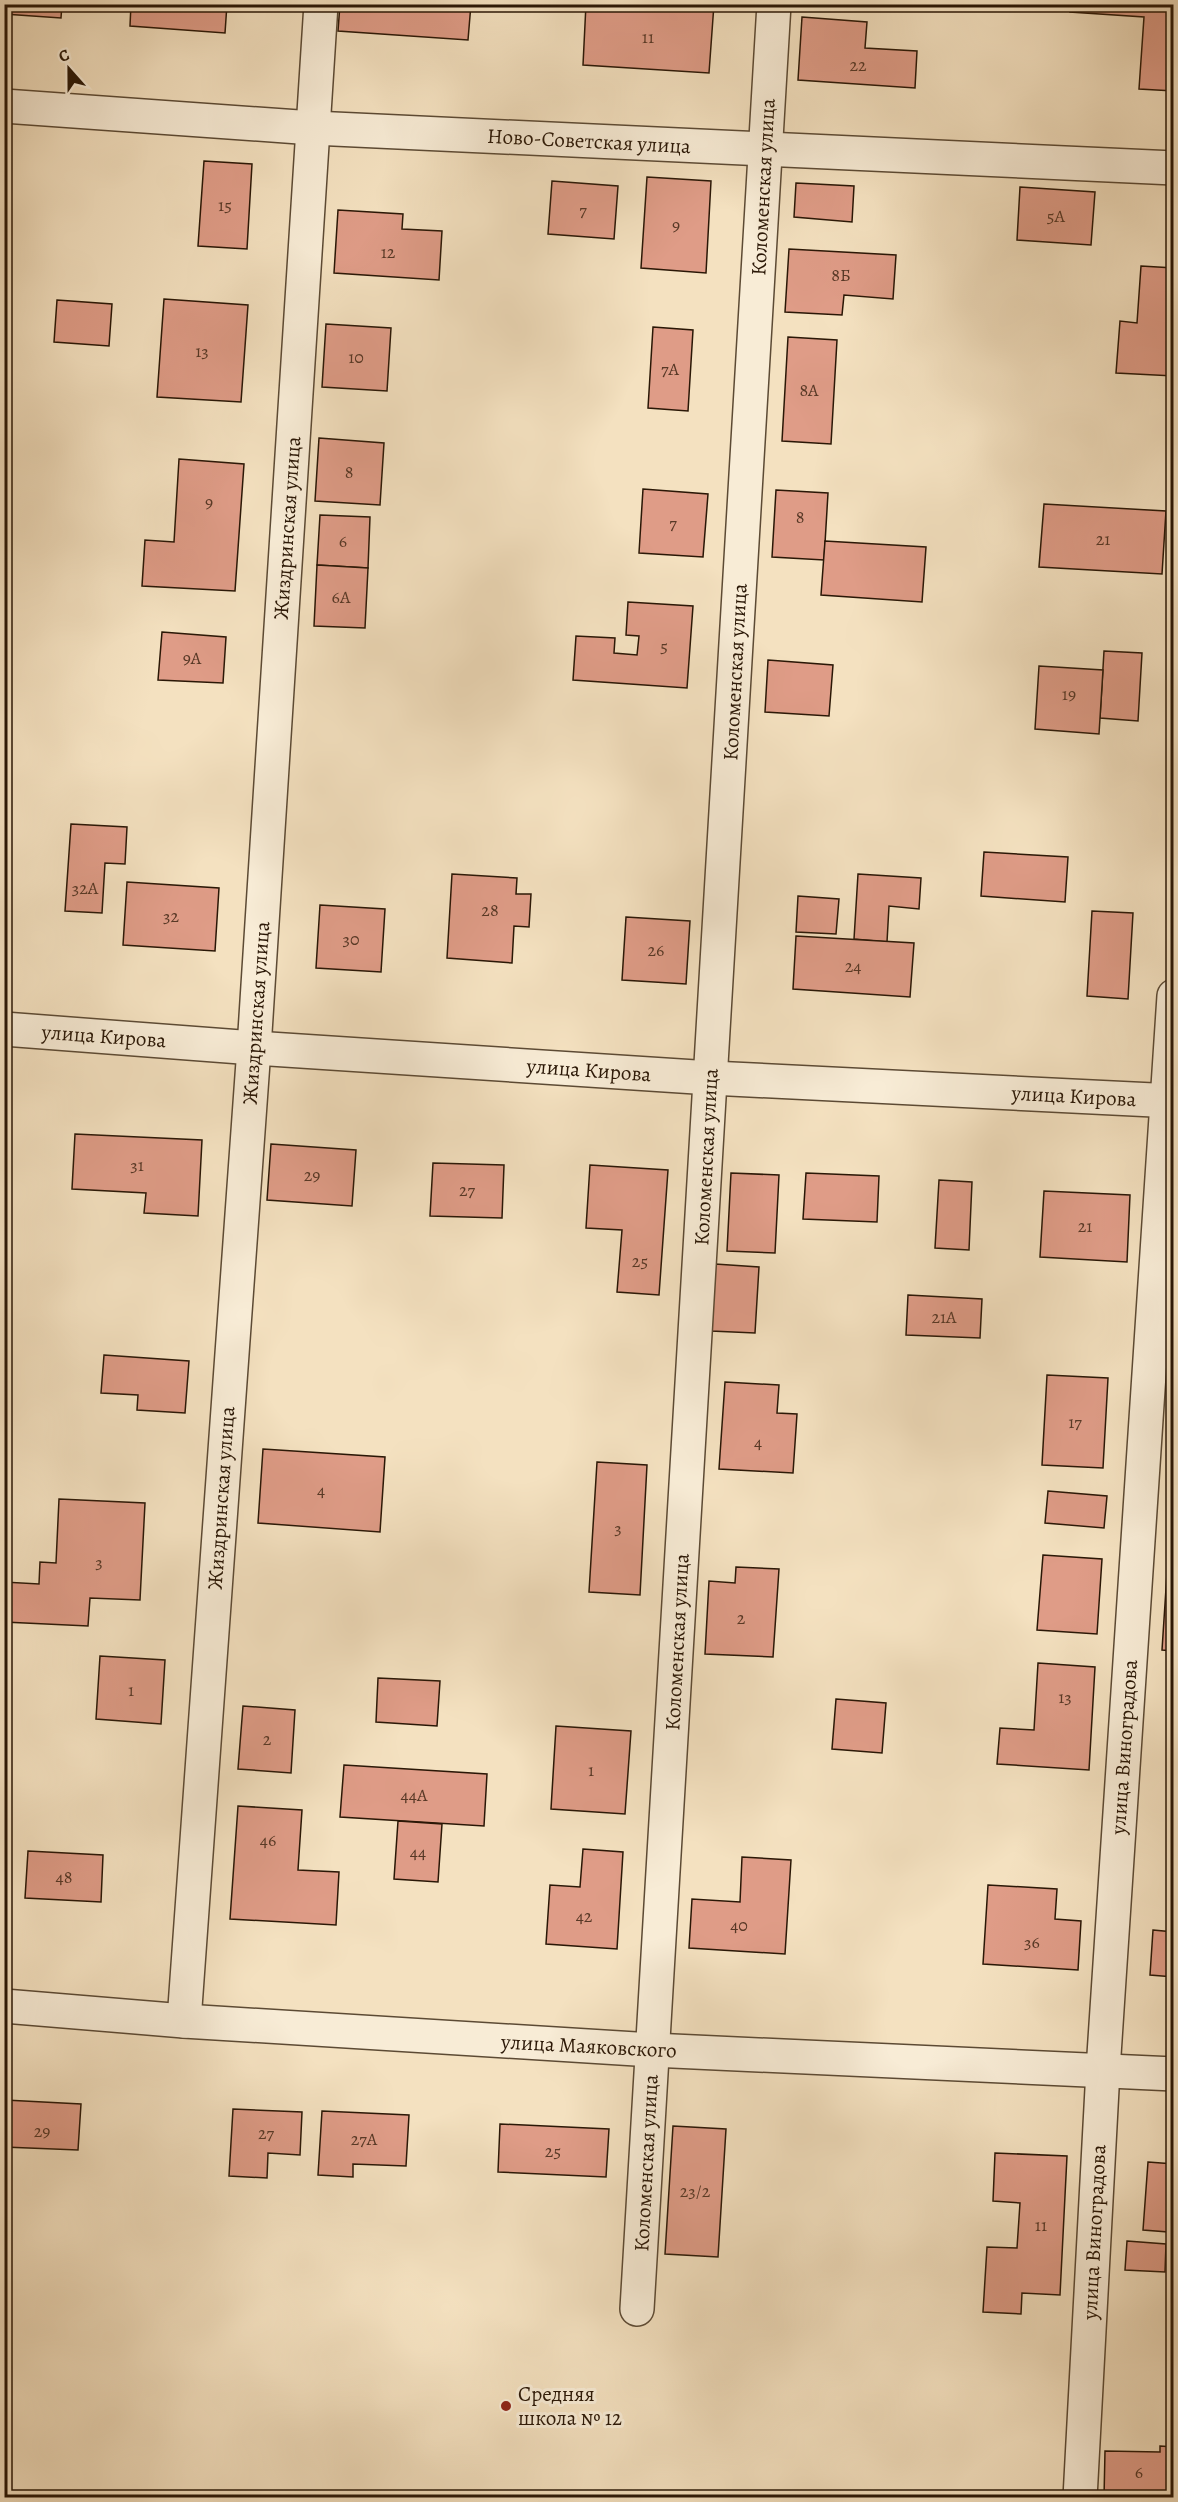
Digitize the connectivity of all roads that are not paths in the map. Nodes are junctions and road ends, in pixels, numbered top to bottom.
1 (321, 4) edge
2 (774, 4) edge
3 (4, 106) edge
4 (313, 128) junction
5 (765, 150) junction
6 (1173, 168) edge
7 (1173, 996) edge
8 (4, 1029) edge
9 (254, 1048) junction
10 (711, 1078) junction
11 (1170, 1101) edge
12 (4, 2006) edge
13 (184, 2021) junction
14 (652, 2050) junction
15 (1103, 2070) junction
16 (1173, 2074) edge
17 (638, 2309) dead end
18 (1080, 2498) edge

1 - 4 street, Жиздринская улица
2 - 5 street, Коломенская улица
3 - 4 street, Ново-Советская улица
4 - 5 street, Ново-Советская улица
4 - 9 street, Жиздринская улица
5 - 6 street, Ново-Советская улица
5 - 10 street, Коломенская улица
7 - 11 street, улица Виноградова
8 - 9 street, улица Кирова
9 - 10 street, улица Кирова
9 - 13 street, Жиздринская улица
10 - 11 street, улица Кирова
10 - 14 street, Коломенская улица
11 - 15 street, улица Виноградова
12 - 13 street, улица Маяковского
13 - 14 street, улица Маяковского
14 - 15 street, улица Маяковского
14 - 17 street, Коломенская улица
15 - 16 street, улица Маяковского
15 - 18 street, улица Виноградова

